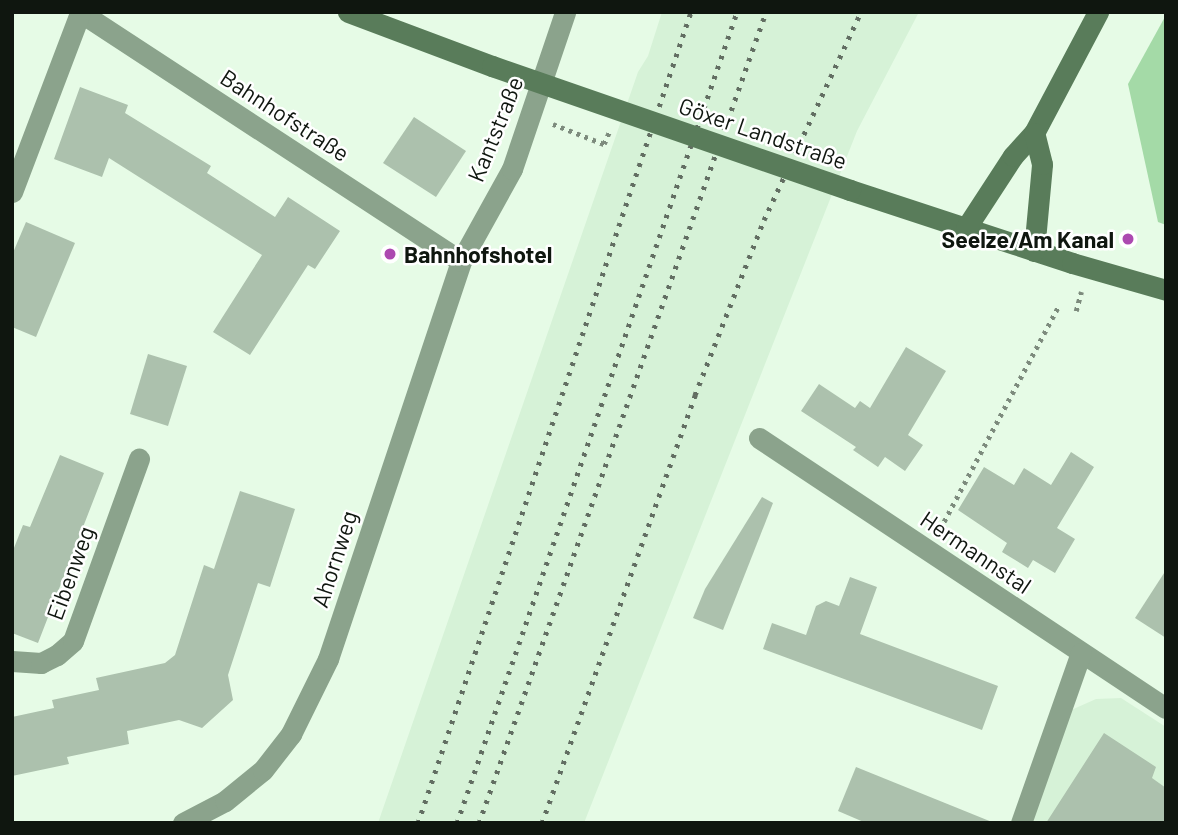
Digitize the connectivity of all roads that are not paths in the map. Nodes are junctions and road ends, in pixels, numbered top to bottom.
1 (80, 12) edge
2 (348, 12) edge
3 (565, 12) edge
4 (1098, 12) edge
5 (1034, 133) junction
6 (12, 192) edge
7 (966, 228) junction
8 (1034, 251) junction
9 (461, 261) junction
10 (1166, 290) edge
11 (759, 438) dead end
12 (139, 459) dead end
13 (1081, 653) junction
14 (12, 661) edge
15 (1166, 708) edge
16 (183, 823) edge
17 (1021, 823) edge

1 - 6 street
1 - 9 street, Bahnhofstraße
2 - 7 main road, Göxer Landstraße, bridge
3 - 9 street, Kantstraße
4 - 5 main road
5 - 7 main road
5 - 8 main road
7 - 8 main road, Göxer Landstraße
8 - 10 main road, Göxer Landstraße
9 - 16 street, Ahornweg
11 - 13 street, Hermannstal
12 - 14 street, Eibenweg
13 - 15 street, Hermannstal
13 - 17 street

